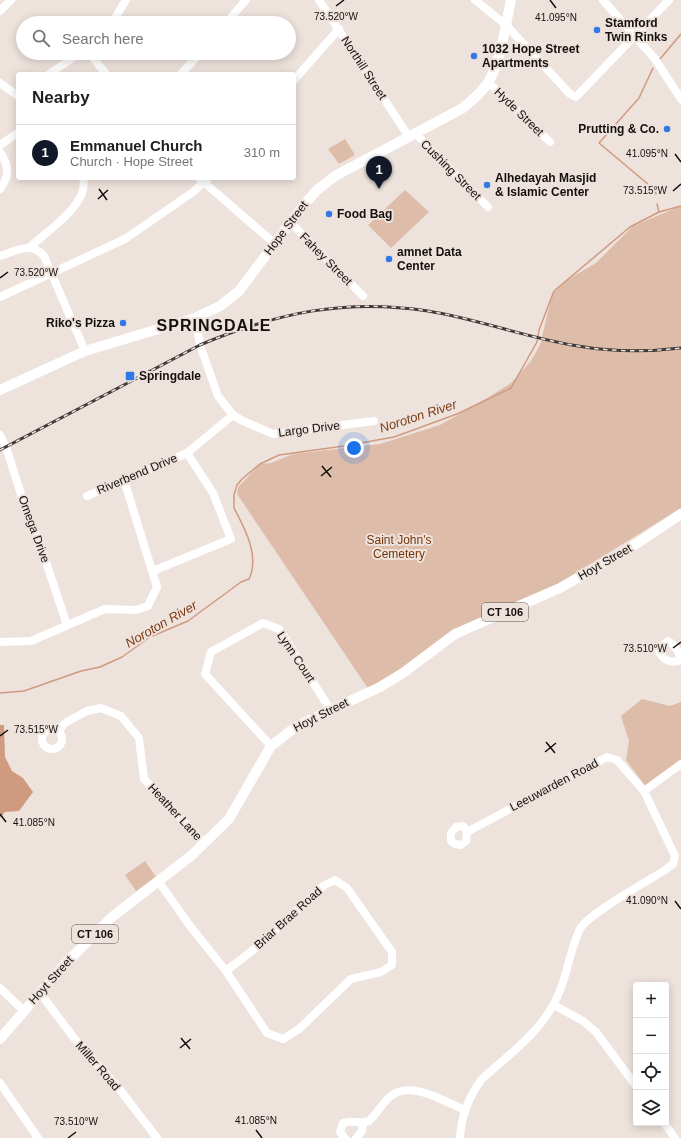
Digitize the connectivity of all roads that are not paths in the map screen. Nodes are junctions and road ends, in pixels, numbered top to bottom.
1 (11, 0) edge
2 (126, 0) edge
3 (246, 0) edge
4 (319, 0) edge
5 (475, 0) edge
6 (511, 0) edge
7 (602, 0) edge
8 (668, 0) edge
9 (0, 11) edge
10 (116, 16) edge
11 (232, 16) edge
12 (506, 25) junction
13 (339, 29) junction
14 (635, 36) junction
15 (70, 60) edge
16 (95, 60) edge
17 (194, 60) edge
18 (52, 72) edge
19 (104, 72) edge
20 (183, 72) edge
21 (296, 78) edge
22 (488, 82) junction
23 (0, 83) edge
24 (16, 95) edge
25 (681, 98) edge
26 (16, 134) edge
27 (412, 135) junction
28 (550, 142) dead end
29 (0, 145) edge
30 (0, 152) edge
31 (84, 180) edge
32 (203, 180) edge
33 (0, 189) edge
34 (488, 207) dead end
35 (290, 222) junction
36 (274, 243) junction
37 (30, 246) junction
38 (0, 256) edge
39 (52, 274) junction
40 (363, 296) dead end
41 (0, 297) edge
42 (195, 318) junction
43 (85, 351) junction
44 (0, 390) edge
45 (233, 415) junction
46 (374, 421) dead end
47 (0, 435) edge
48 (187, 453) junction
49 (124, 480) junction
50 (87, 496) dead end
51 (681, 514) edge
52 (153, 571) junction
53 (67, 625) junction
54 (0, 642) edge
55 (330, 709) junction
56 (58, 731) dead end
57 (271, 746) junction
58 (681, 764) edge
59 (644, 791) junction
60 (467, 832) dead end
61 (204, 843) junction
62 (160, 882) junction
63 (226, 971) junction
64 (0, 988) edge
65 (40, 993) junction
66 (554, 1005) junction
67 (24, 1011) junction
68 (0, 1039) edge
69 (633, 1082) edge
70 (0, 1083) edge
71 (465, 1110) junction
72 (363, 1124) junction
73 (666, 1126) edge
74 (38, 1138) edge
75 (157, 1138) edge
76 (345, 1138) edge
77 (356, 1138) edge
78 (460, 1138) edge
79 (675, 1138) edge

1 - 9 street
2 - 10 street
3 - 11 street
4 - 13 street, Northill Street
5 - 12 street
6 - 12 main road, Hope Street
7 - 14 street
8 - 14 street
12 - 14 street
12 - 22 main road, Hope Street
13 - 21 street
13 - 27 street, Northill Street
14 - 25 street
15 - 18 street
16 - 19 street
17 - 20 street
22 - 27 main road, Hope Street
22 - 28 street, Hyde Street
23 - 24 street
26 - 29 street
27 - 34 street, Cushing Street
27 - 35 main road, Hope Street
30 - 33 street
31 - 37 street
32 - 36 street
32 - 39 street
35 - 36 main road, Hope Street
35 - 40 street, Fahey Street
36 - 42 main road, Hope Street
37 - 38 street
37 - 39 street
39 - 41 street
39 - 43 street
42 - 43 main road, Hope Street
42 - 45 street, Largo Drive
43 - 44 main road, Hope Street
45 - 46 street, Largo Drive
45 - 48 street, Riverbend Drive
47 - 53 street, Omega Drive
48 - 49 street, Riverbend Drive
48 - 52 street
49 - 50 street, Riverbend Drive
49 - 52 street
51 - 55 main road, Hoyt Street / CT 106
52 - 53 street
53 - 54 street
55 - 57 main road, Hoyt Street / CT 106
55 - 57 street, Lynn Court
56 - 61 street, Heather Lane
57 - 61 main road, Hoyt Street / CT 106
58 - 59 street
59 - 60 street, Leeuwarden Road
59 - 66 street, Leeuwarden Road
61 - 62 main road, Hoyt Street / CT 106
62 - 63 street, Briar Brae Road
62 - 65 main road, Hoyt Street / CT 106
63 - 63 street, Briar Brae Road
64 - 67 street
65 - 67 main road, Hoyt Street / CT 106
65 - 75 street, Miller Road
66 - 69 street
66 - 71 street, Leeuwarden Road
67 - 68 main road, Hoyt Street / CT 106
70 - 74 street
71 - 72 street
71 - 78 street, Leeuwarden Road
72 - 76 street
72 - 77 street
73 - 79 street

